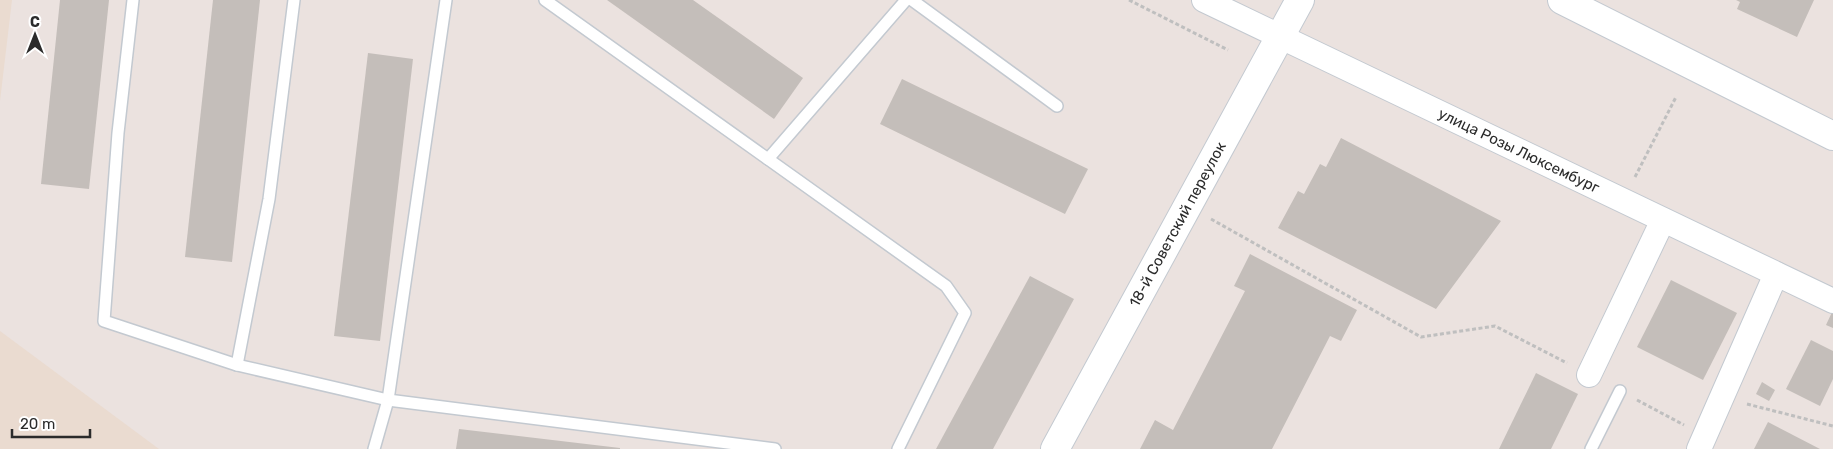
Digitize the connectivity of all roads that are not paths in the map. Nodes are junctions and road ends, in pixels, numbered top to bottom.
1 (133, 0) edge
2 (294, 0) edge
3 (446, 0) edge
4 (545, 0) edge
5 (906, 0) edge
6 (912, 0) edge
7 (1204, 0) edge
8 (1300, 0) edge
9 (1562, 0) edge
10 (1279, 37) junction
11 (1058, 106) dead end
12 (1833, 136) edge
13 (768, 159) junction
14 (1663, 220) junction
15 (1776, 274) junction
16 (1833, 301) edge
17 (237, 365) junction
18 (1590, 375) road end
19 (1620, 391) road end
20 (388, 400) junction
21 (1702, 442) edge
22 (374, 449) edge
23 (775, 449) edge
24 (898, 449) edge
25 (1055, 449) edge
26 (1591, 449) edge

1 - 17 lane
2 - 17 lane
3 - 20 lane
4 - 13 lane
5 - 13 lane
6 - 11 lane
7 - 10 street, улица Розы Люксембург
8 - 10 street, 18-й Советский переулок
9 - 12 street
10 - 14 street, улица Розы Люксембург
10 - 25 street, 18-й Советский переулок
13 - 24 lane
14 - 15 street, улица Розы Люксембург
14 - 18 street
15 - 16 street, улица Розы Люксембург
15 - 21 street
17 - 20 lane
19 - 26 lane
20 - 22 lane
20 - 23 lane

